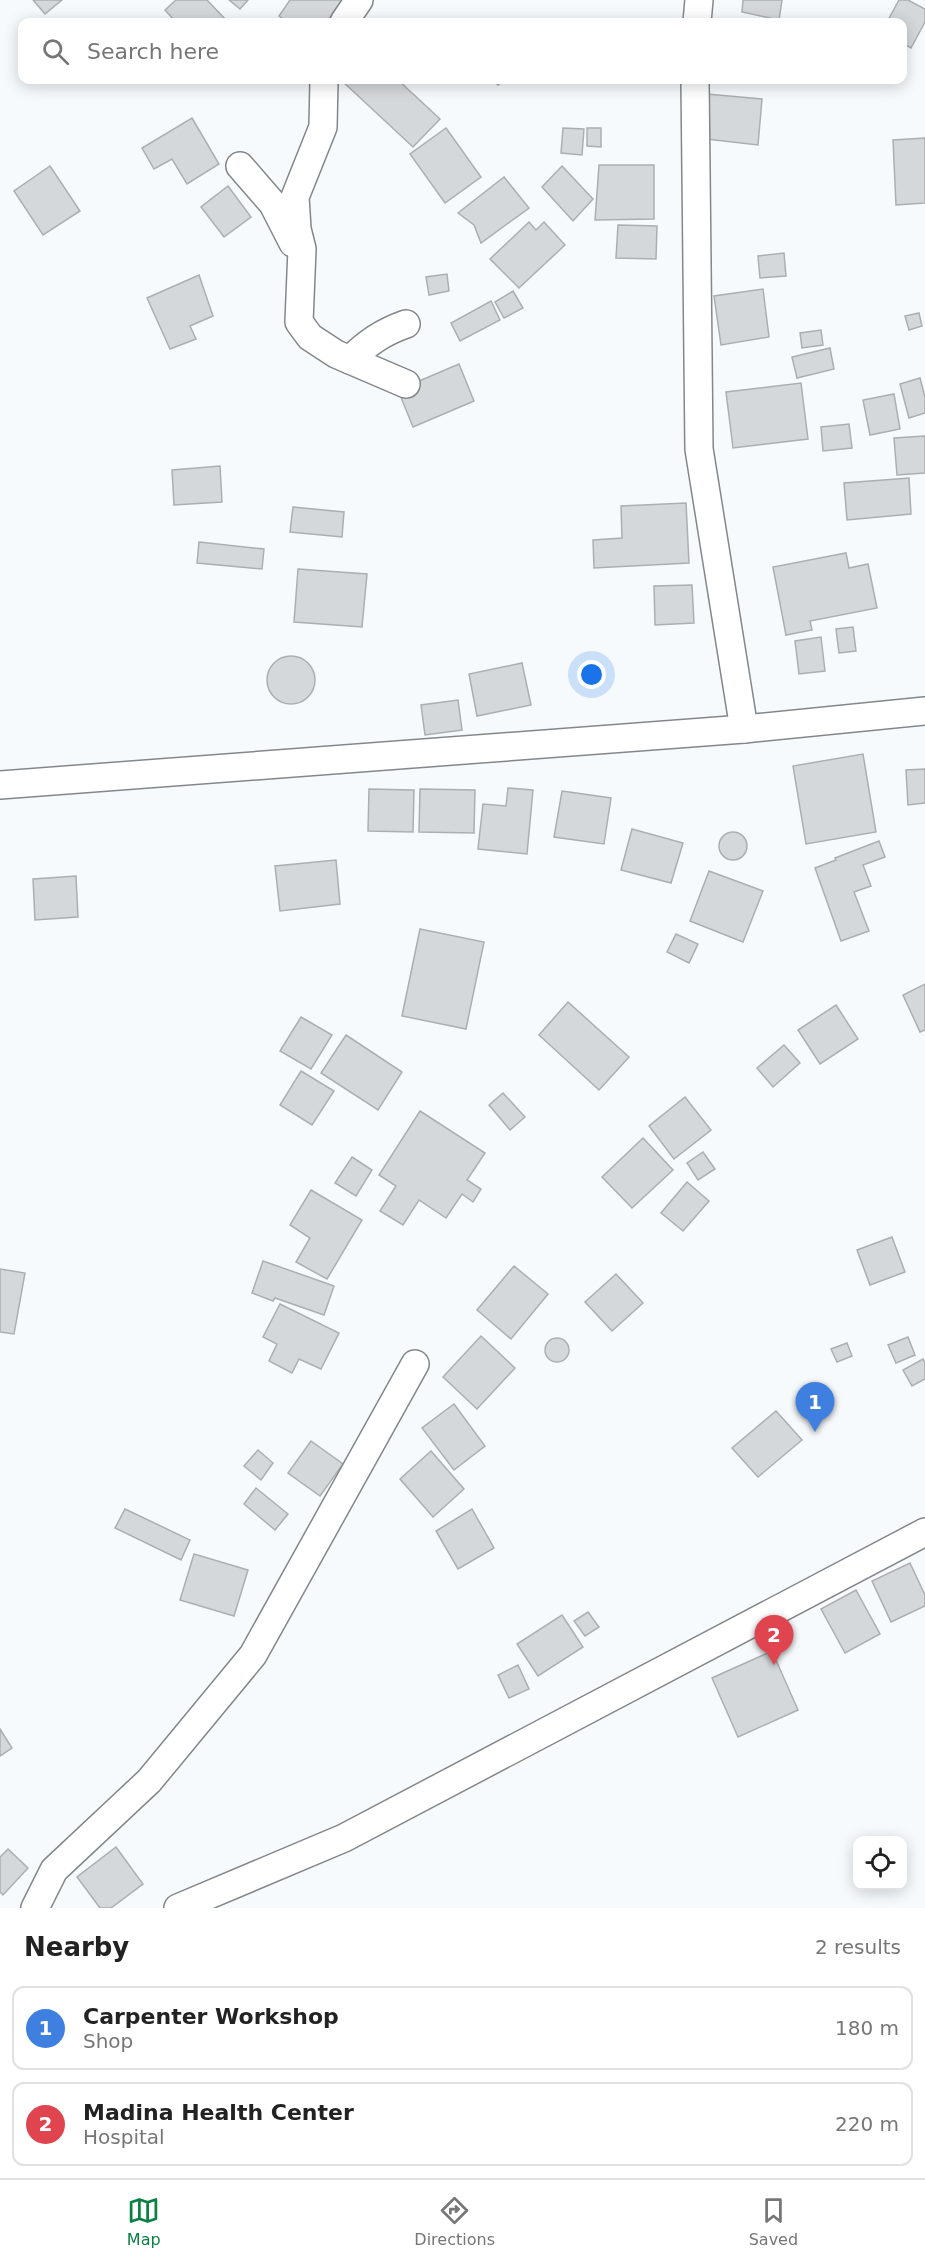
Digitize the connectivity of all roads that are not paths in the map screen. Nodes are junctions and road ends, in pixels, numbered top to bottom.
1 (359, 0) edge
2 (699, 0) edge
3 (347, 18) edge
4 (697, 18) edge
5 (324, 84) edge
6 (695, 84) edge
7 (240, 166) dead end
8 (284, 205) junction
9 (406, 324) dead end
10 (350, 360) junction
11 (406, 384) dead end
12 (925, 711) edge
13 (744, 729) junction
14 (0, 785) edge
15 (416, 1364) dead end
16 (925, 1532) edge
17 (35, 1908) edge
18 (178, 1908) edge

1 - 3 street
2 - 4 street
5 - 8 street
6 - 13 street
7 - 8 street
8 - 10 street
9 - 10 street
10 - 11 street
12 - 13 street
13 - 14 street
15 - 17 street
16 - 18 street

